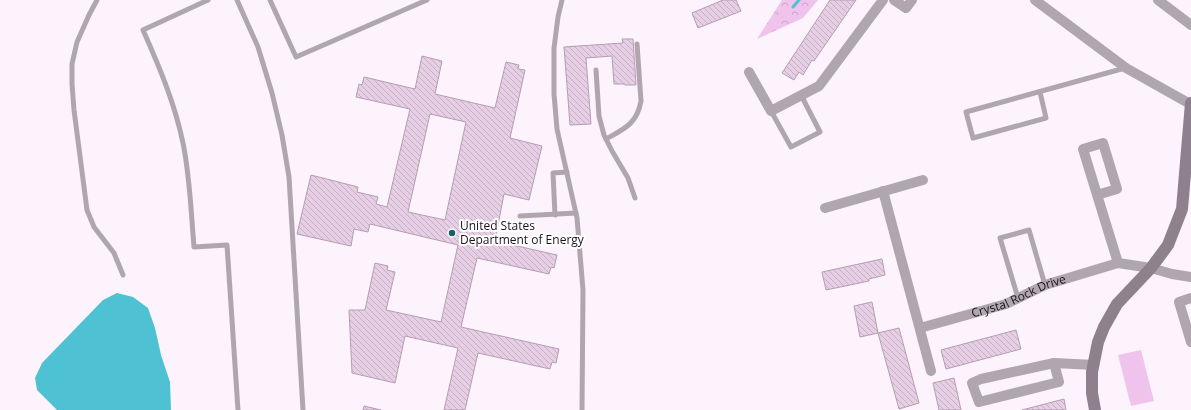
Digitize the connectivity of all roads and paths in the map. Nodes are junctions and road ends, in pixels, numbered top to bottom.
1 (97, 0) edge
2 (208, 0) edge
3 (237, 0) edge
4 (270, 0) edge
5 (427, 0) edge
6 (562, 0) edge
7 (883, 0) edge
8 (894, 0) edge
9 (912, 0) edge
10 (1035, 0) edge
11 (1158, 0) edge
12 (1191, 25) edge
13 (637, 44) dead end
14 (1126, 68) junction
15 (596, 70) dead end
16 (749, 72) dead end
17 (1040, 92) junction
18 (801, 95) junction
19 (1191, 104) edge
20 (771, 111) junction
21 (606, 139) junction
22 (567, 172) junction
23 (923, 180) dead end
24 (884, 191) junction
25 (1097, 195) junction
26 (635, 198) dead end
27 (825, 208) dead end
28 (576, 213) junction
29 (555, 215) junction
30 (520, 216) dead end
31 (1118, 263) junction
32 (1151, 268) junction
33 (123, 275) dead end
34 (1191, 277) edge
35 (1045, 285) junction
36 (1018, 298) junction
37 (1191, 298) edge
38 (920, 328) junction
39 (1191, 342) edge
40 (1054, 363) junction
41 (1094, 365) junction
42 (931, 371) dead end
43 (238, 410) edge
44 (303, 410) edge
45 (582, 410) edge
46 (1095, 410) edge

1 - 33 lane
2 - 43 lane
3 - 44 lane
4 - 5 lane
6 - 22 lane
7 - 18 street
8 - 9 street
10 - 14 street
11 - 12 street
13 - 21 lane
14 - 17 lane
14 - 19 street
15 - 21 lane
16 - 20 street
17 - 17 lane
18 - 20 street
18 - 20 lane
19 - 32 street
21 - 26 lane
22 - 28 lane
22 - 29 lane
23 - 24 street
24 - 27 street
24 - 38 street
25 - 25 street
25 - 31 street
28 - 29 lane
28 - 45 lane
29 - 30 lane
31 - 32 street, Crystal Rock Drive
31 - 35 street, Crystal Rock Drive
32 - 34 street, Crystal Rock Drive
32 - 41 street
35 - 36 street, Crystal Rock Drive
35 - 36 lane
36 - 38 street, Crystal Rock Drive
37 - 39 street
38 - 42 street
40 - 40 street
40 - 41 street
41 - 46 street

